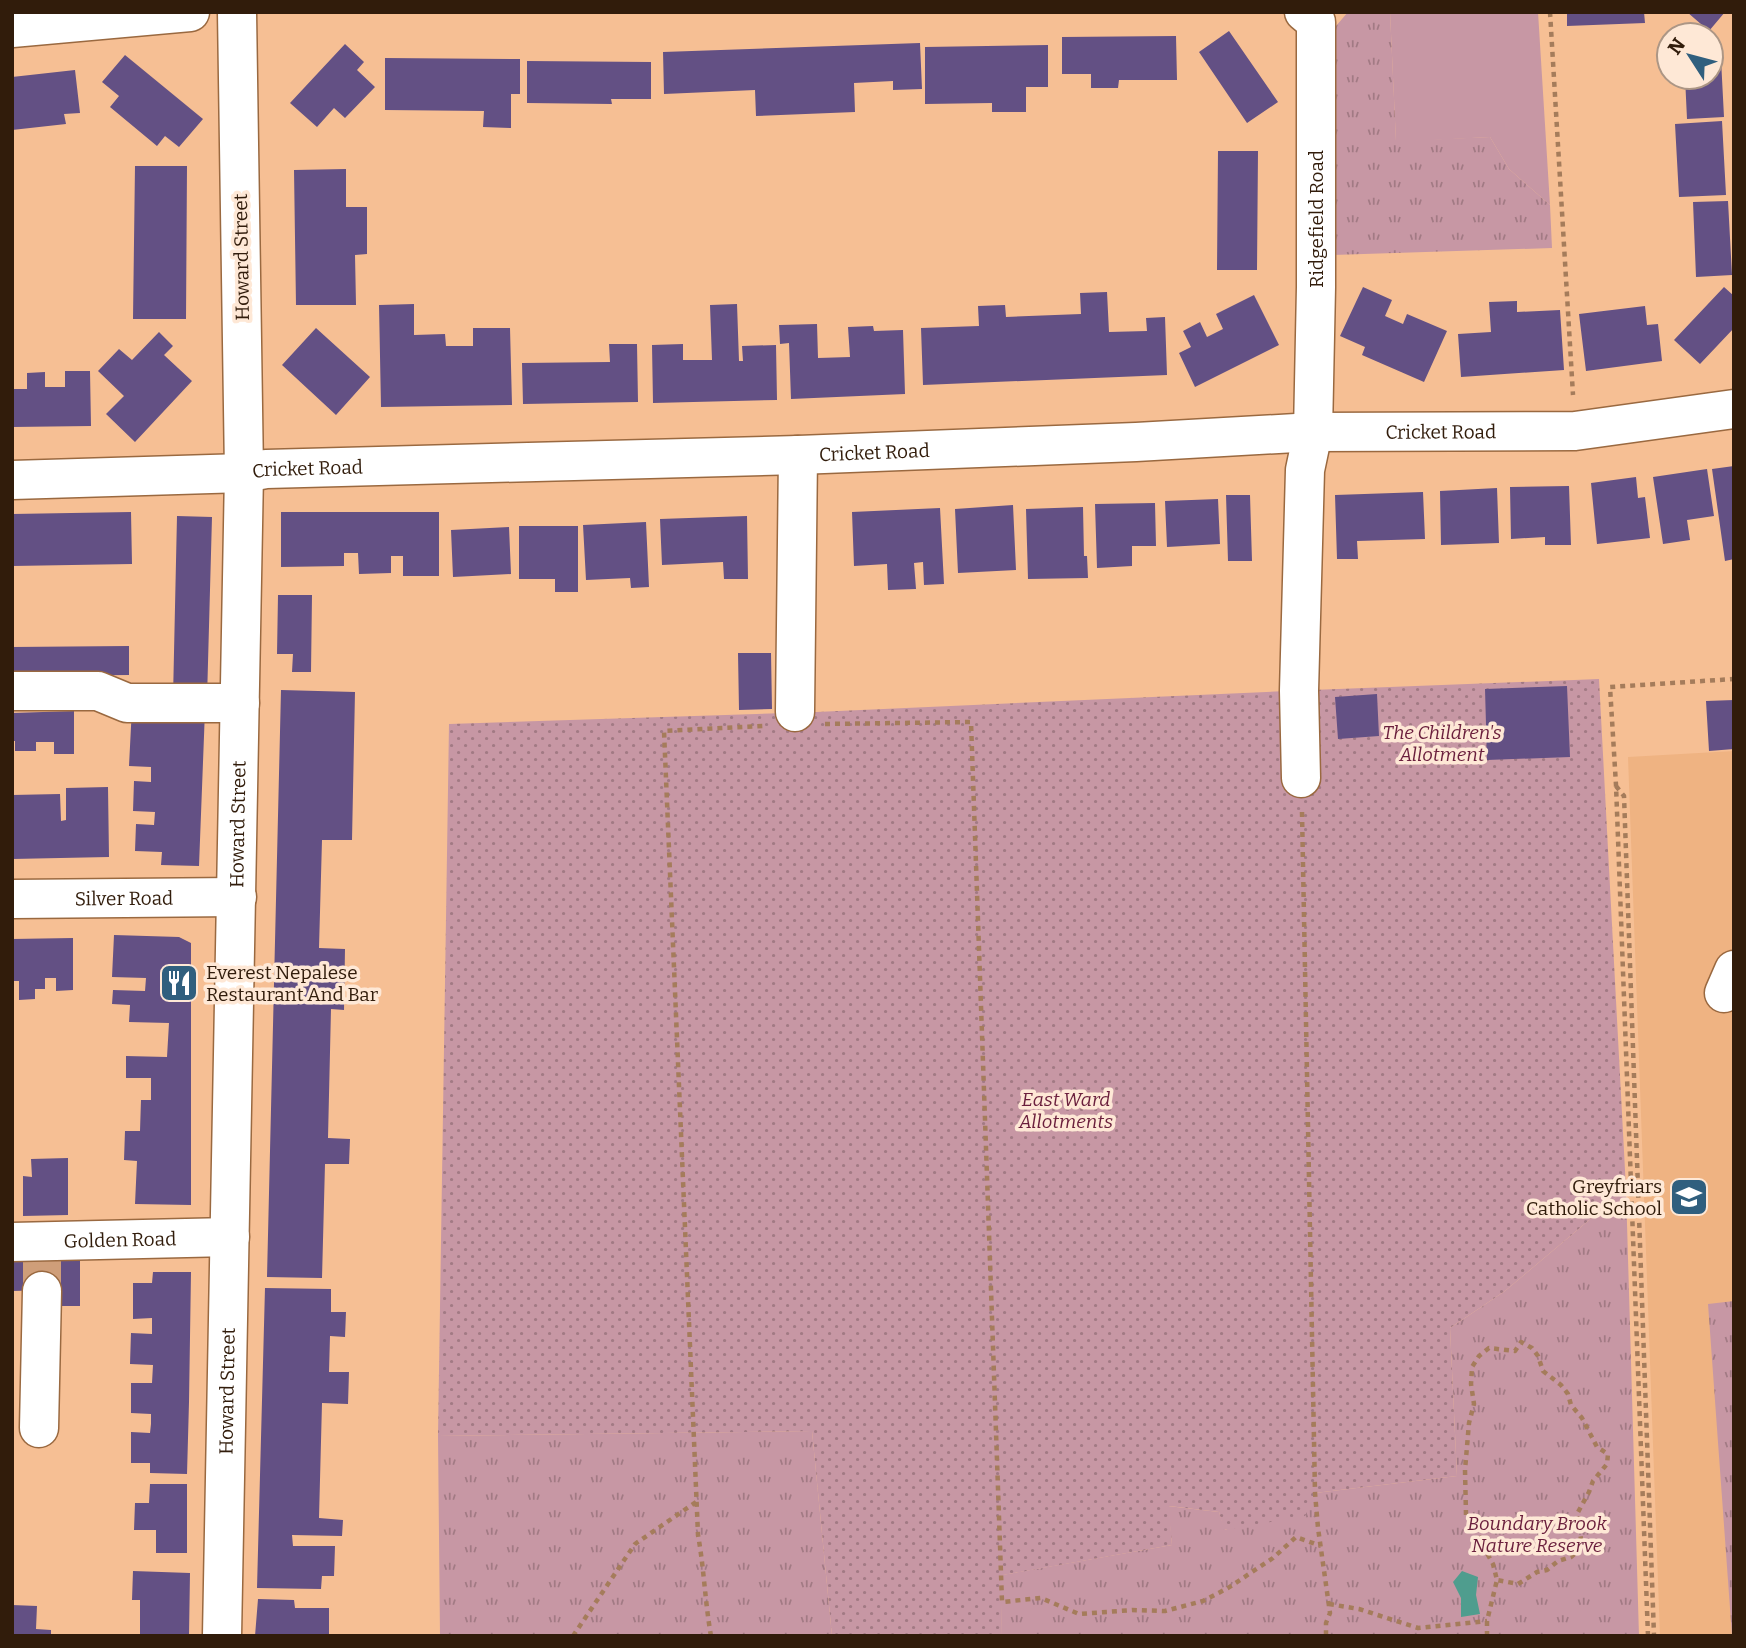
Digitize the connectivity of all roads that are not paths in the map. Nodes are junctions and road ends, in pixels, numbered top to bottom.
1 (190, 12) edge
2 (237, 12) edge
3 (1304, 12) edge
4 (12, 28) edge
5 (1734, 409) edge
6 (1313, 432) junction
7 (798, 455) junction
8 (244, 473) junction
9 (12, 480) edge
10 (12, 691) edge
11 (240, 703) junction
12 (795, 718) road end
13 (1301, 778) road end
14 (237, 897) junction
15 (12, 899) edge
16 (230, 1237) junction
17 (35, 1259) edge
18 (39, 1428) dead end
19 (222, 1636) edge

1 - 4 street
2 - 8 street, Howard Street
3 - 6 street, Ridgefield Road
5 - 6 street, Cricket Road
6 - 7 street, Cricket Road
6 - 13 street
7 - 8 street, Cricket Road
7 - 12 street
8 - 9 street, Cricket Road
8 - 11 street, Howard Street
10 - 11 street
11 - 14 street, Howard Street
14 - 15 street, Silver Road
14 - 16 street, Howard Street
16 - 17 street, Golden Road
16 - 19 street, Howard Street
17 - 18 street

